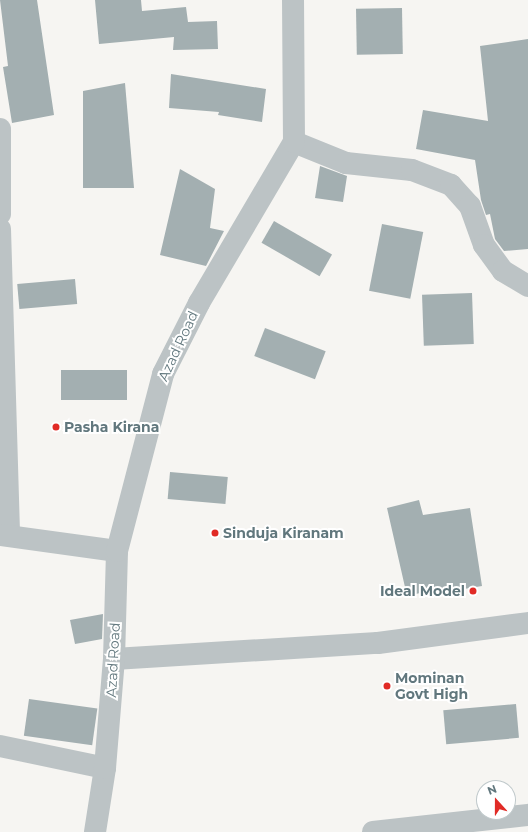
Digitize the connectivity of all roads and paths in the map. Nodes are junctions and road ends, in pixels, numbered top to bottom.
1 (293, 0) edge
2 (0, 129) edge
3 (294, 142) junction
4 (0, 214) edge
5 (0, 229) edge
6 (528, 286) edge
7 (4, 535) edge
8 (117, 551) junction
9 (528, 623) edge
10 (114, 659) junction
11 (0, 746) edge
12 (104, 768) junction
13 (528, 815) edge
14 (95, 832) edge
15 (373, 832) edge

1 - 3 street
2 - 4 street
3 - 6 street
3 - 8 street, Azad Road
5 - 7 street
7 - 8 street
8 - 10 street, Azad Road
9 - 10 street
10 - 12 street, Azad Road
11 - 12 street
12 - 14 street, Azad Road
13 - 15 street

